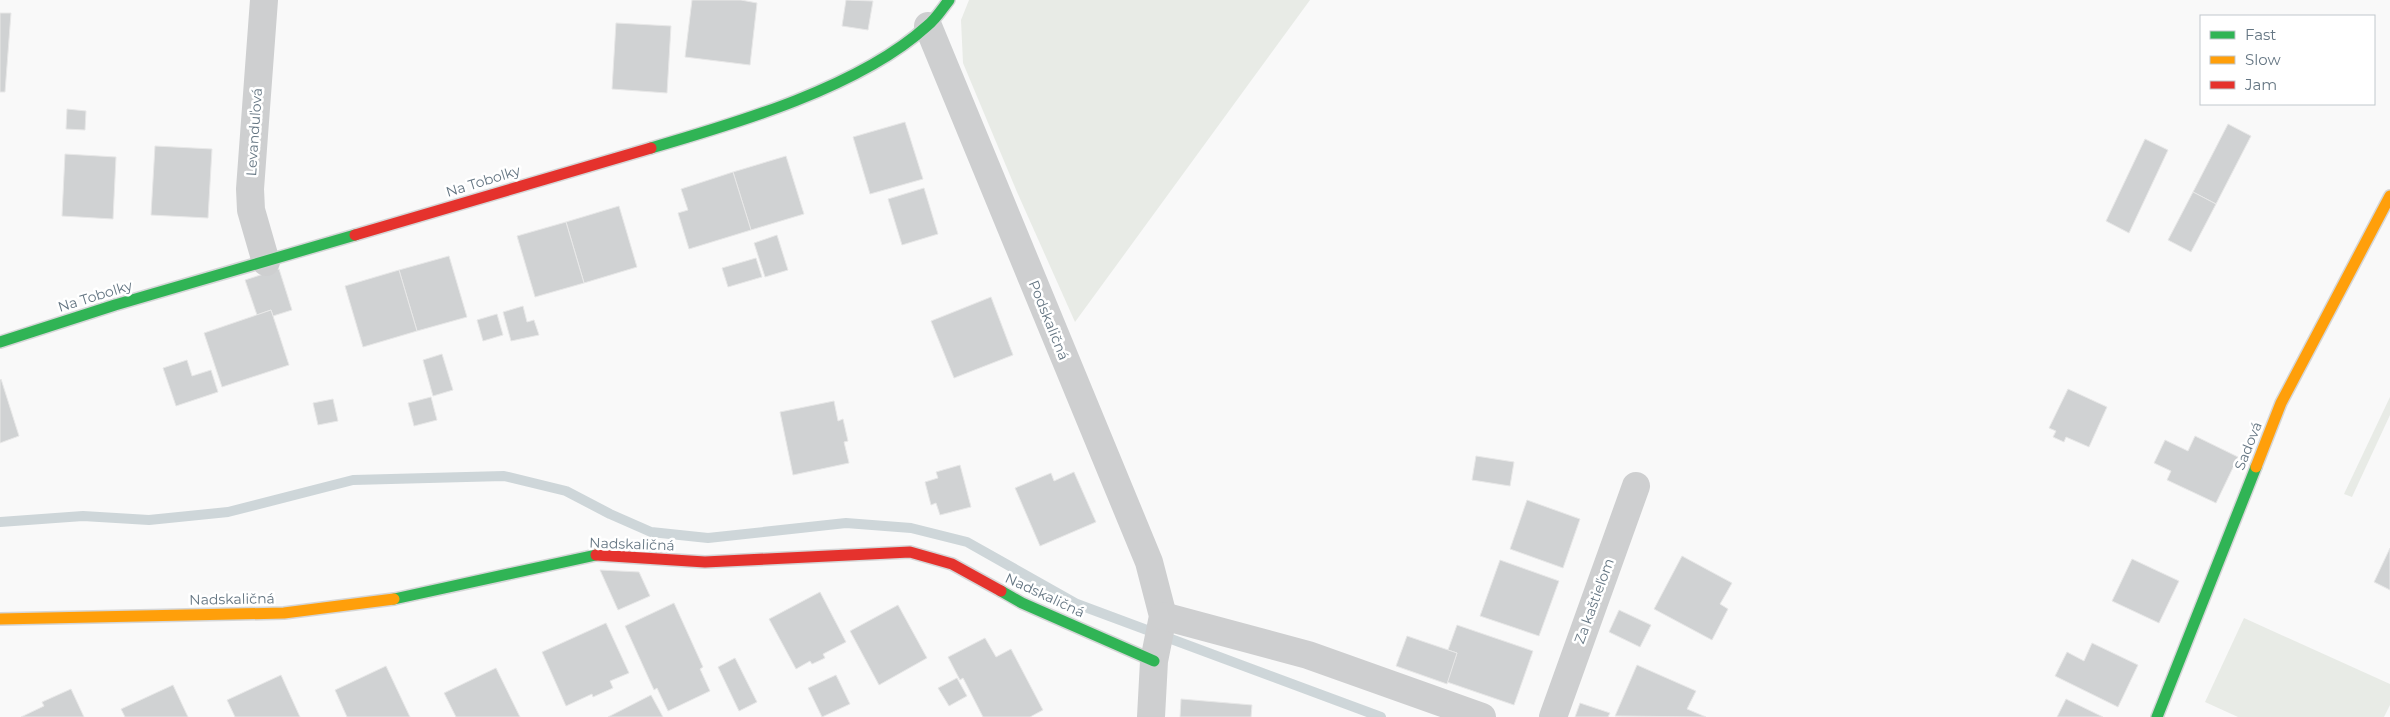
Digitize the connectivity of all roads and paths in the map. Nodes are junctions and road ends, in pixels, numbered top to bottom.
1 (264, 0) edge
2 (949, 0) edge
3 (928, 26) junction
4 (2390, 196) edge
5 (266, 262) junction
6 (0, 342) edge
7 (1636, 486) dead end
8 (0, 619) edge
9 (1159, 637) junction
10 (1151, 717) edge
11 (1482, 717) edge
12 (1553, 717) edge
13 (2157, 717) edge

1 - 5 street, Levanduľová
2 - 3 street, Na Tobolky
3 - 5 street, Na Tobolky
3 - 9 street, Podskaličná
4 - 13 street, Sadová
5 - 6 street, Na Tobolky
7 - 12 street, Za kaštieľom
8 - 9 street, Nadskaličná
9 - 10 street, Podskaličná
9 - 11 street

